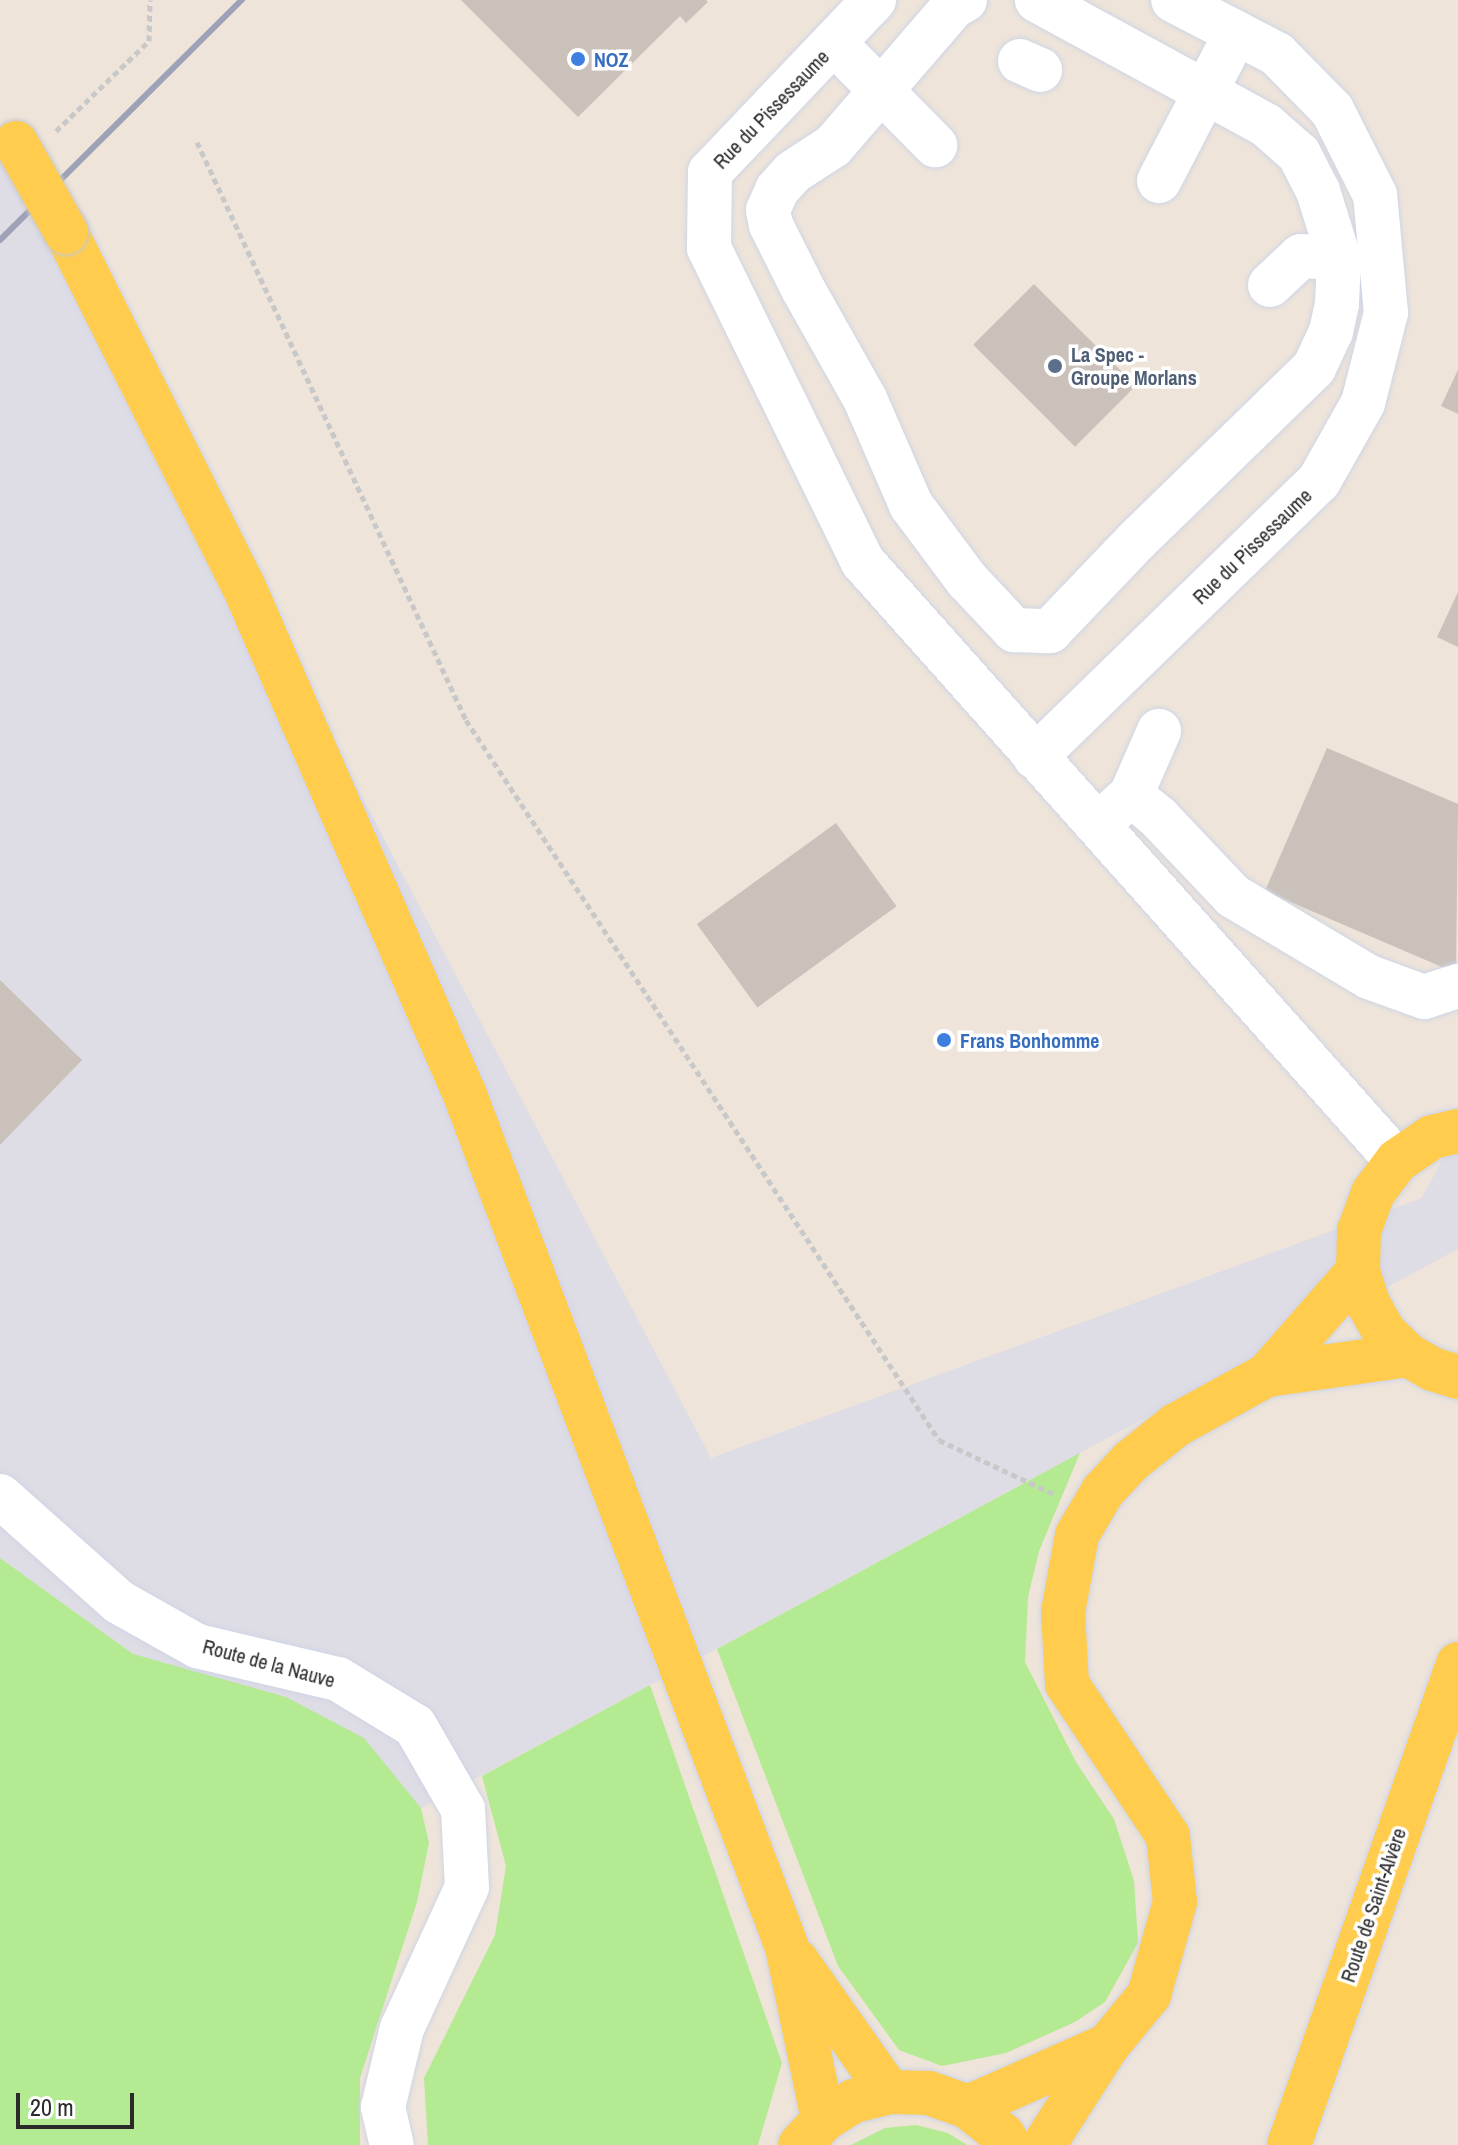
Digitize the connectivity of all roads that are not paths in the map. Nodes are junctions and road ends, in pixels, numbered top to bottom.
1 (874, 0) edge
2 (965, 0) edge
3 (1037, 0) edge
4 (1173, 0) edge
5 (1236, 33) junction
6 (834, 43) junction
7 (881, 91) junction
8 (1206, 92) junction
9 (21, 134) edge
10 (935, 145) dead end
11 (1159, 181) dead end
12 (1339, 258) junction
13 (1270, 285) dead end
14 (1159, 731) dead end
15 (1035, 757) junction
16 (1131, 795) junction
17 (1097, 825) junction
18 (1458, 986) edge
19 (1458, 1131) edge
20 (1397, 1161) junction
21 (1358, 1271) junction
22 (1408, 1355) junction
23 (1267, 1375) junction
24 (1458, 1377) edge
25 (0, 1496) edge
26 (1458, 1664) edge
27 (787, 1947) junction
28 (1108, 2045) junction
29 (889, 2092) junction
30 (968, 2107) junction
31 (812, 2132) edge
32 (392, 2145) edge
33 (1009, 2145) edge
34 (1044, 2145) edge
35 (1289, 2145) edge

1 - 6 street, Rue du Pissessaume
2 - 7 street
3 - 8 street
4 - 5 street, Rue du Pissessaume
5 - 8 street
5 - 15 street, Rue du Pissessaume
6 - 7 street
6 - 15 street, Rue du Pissessaume
7 - 10 street
7 - 12 street
8 - 11 street
8 - 12 street
9 - 27 main road, bridge
12 - 13 street
14 - 16 street
15 - 17 street, Rue du Pissessaume
16 - 17 street
16 - 18 street
17 - 20 street, Rue du Pissessaume
19 - 20 main road
20 - 21 main road
21 - 22 main road
21 - 23 main road
22 - 23 main road
22 - 24 main road
23 - 28 main road
25 - 32 street, Route de la Nauve
26 - 35 main road, Route de Saint-Alvère
27 - 29 main road
27 - 31 main road
28 - 30 main road
28 - 34 main road
29 - 30 main road
29 - 31 main road
30 - 33 main road

